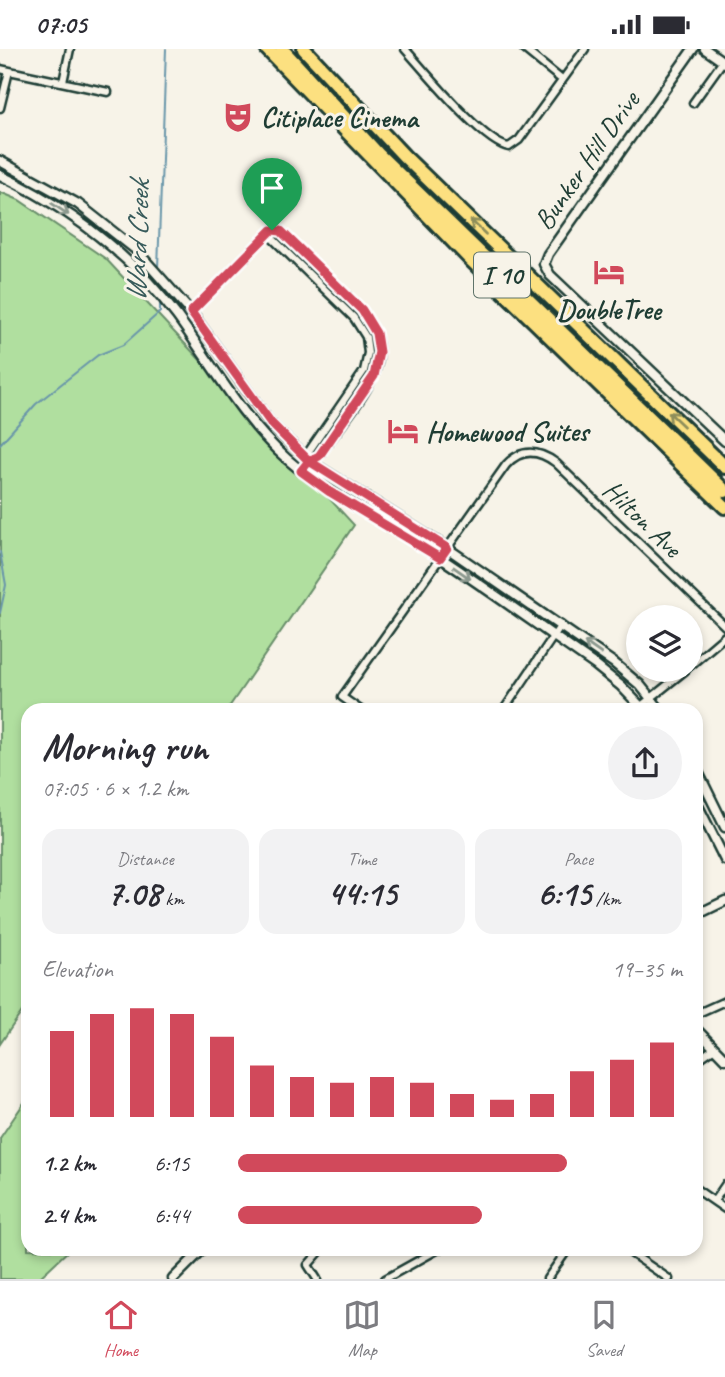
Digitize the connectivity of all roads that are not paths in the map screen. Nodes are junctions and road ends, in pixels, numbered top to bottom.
1 (70, 49) edge
2 (267, 49) edge
3 (303, 49) edge
4 (405, 49) edge
5 (524, 49) edge
6 (585, 49) edge
7 (693, 49) edge
8 (705, 49) edge
9 (283, 51) edge
10 (724, 62) edge
11 (0, 71) edge
12 (9, 71) junction
13 (562, 80) junction
14 (63, 82) junction
15 (108, 92) dead end
16 (693, 103) dead end
17 (0, 108) edge
18 (0, 161) edge
19 (0, 175) edge
20 (272, 230) junction
21 (320, 271) junction
22 (312, 278) junction
23 (191, 312) junction
24 (365, 314) junction
25 (357, 321) junction
26 (367, 360) junction
27 (378, 361) junction
28 (340, 408) junction
29 (349, 414) junction
30 (725, 441) edge
31 (309, 461) junction
32 (725, 467) edge
33 (301, 471) junction
34 (725, 491) edge
35 (725, 507) edge
36 (447, 548) junction
37 (440, 558) junction
38 (514, 594) junction
39 (497, 597) junction
40 (561, 625) junction
41 (725, 626) edge
42 (553, 636) junction
43 (725, 636) edge
44 (703, 655) edge
45 (672, 682) edge
46 (621, 685) junction
47 (640, 685) junction
48 (653, 699) junction
49 (351, 703) edge
50 (508, 703) edge
51 (638, 703) edge
52 (649, 703) edge
53 (656, 703) edge
54 (703, 785) edge
55 (703, 815) edge
56 (707, 823) junction
57 (724, 824) edge
58 (725, 860) edge
59 (725, 901) edge
60 (703, 912) edge
61 (725, 1001) edge
62 (703, 1011) edge
63 (703, 1037) edge
64 (713, 1049) junction
65 (703, 1057) edge
66 (725, 1059) edge
67 (725, 1185) edge
68 (703, 1194) edge
69 (714, 1201) junction
70 (725, 1209) edge
71 (196, 1256) edge
72 (316, 1256) edge
73 (426, 1256) edge
74 (563, 1256) edge
75 (635, 1256) edge
76 (173, 1279) edge
77 (317, 1279) edge
78 (385, 1279) edge
79 (547, 1279) edge
80 (669, 1279) edge

1 - 14 street
2 - 35 highway
32 -> 3 highway, I 10
4 - 13 street
5 - 13 street
6 - 13 street
7 - 30 street, Bunker Hill Drive
8 - 10 street
9 - 34 highway, I 10
10 - 16 street
11 - 12 street
12 - 14 street
12 - 17 street
14 - 15 street
18 - 23 street
19 -> 33 street
20 - 21 street
20 - 22 street
20 - 23 street
21 - 22 street
21 - 24 street
22 - 25 street
23 - 31 street
24 - 25 street
24 - 27 street
25 - 26 street
26 - 27 street
26 - 28 street
27 - 29 street
28 - 29 street
28 - 31 street
29 - 31 street
31 - 33 street
31 - 36 street
33 - 37 street
36 - 37 street
36 - 38 street
36 - 41 street, Hilton Ave
37 -> 39 street
37 - 49 street
38 - 39 street
38 - 40 street
39 - 42 street
40 - 42 street
47 -> 40 street
42 - 46 street
42 - 50 street
43 - 44 street
45 - 48 street
46 - 47 street
46 - 51 street
47 - 48 street
48 - 52 street
48 - 53 street
54 - 57 street
55 - 56 street
56 - 57 street
56 - 58 street
59 - 60 street
61 - 62 street
63 - 64 street
64 - 65 street
64 - 66 street
67 - 69 street
68 - 69 street
69 - 70 street
71 - 76 street
72 - 77 street
73 - 78 street
74 - 79 street
75 - 80 street

